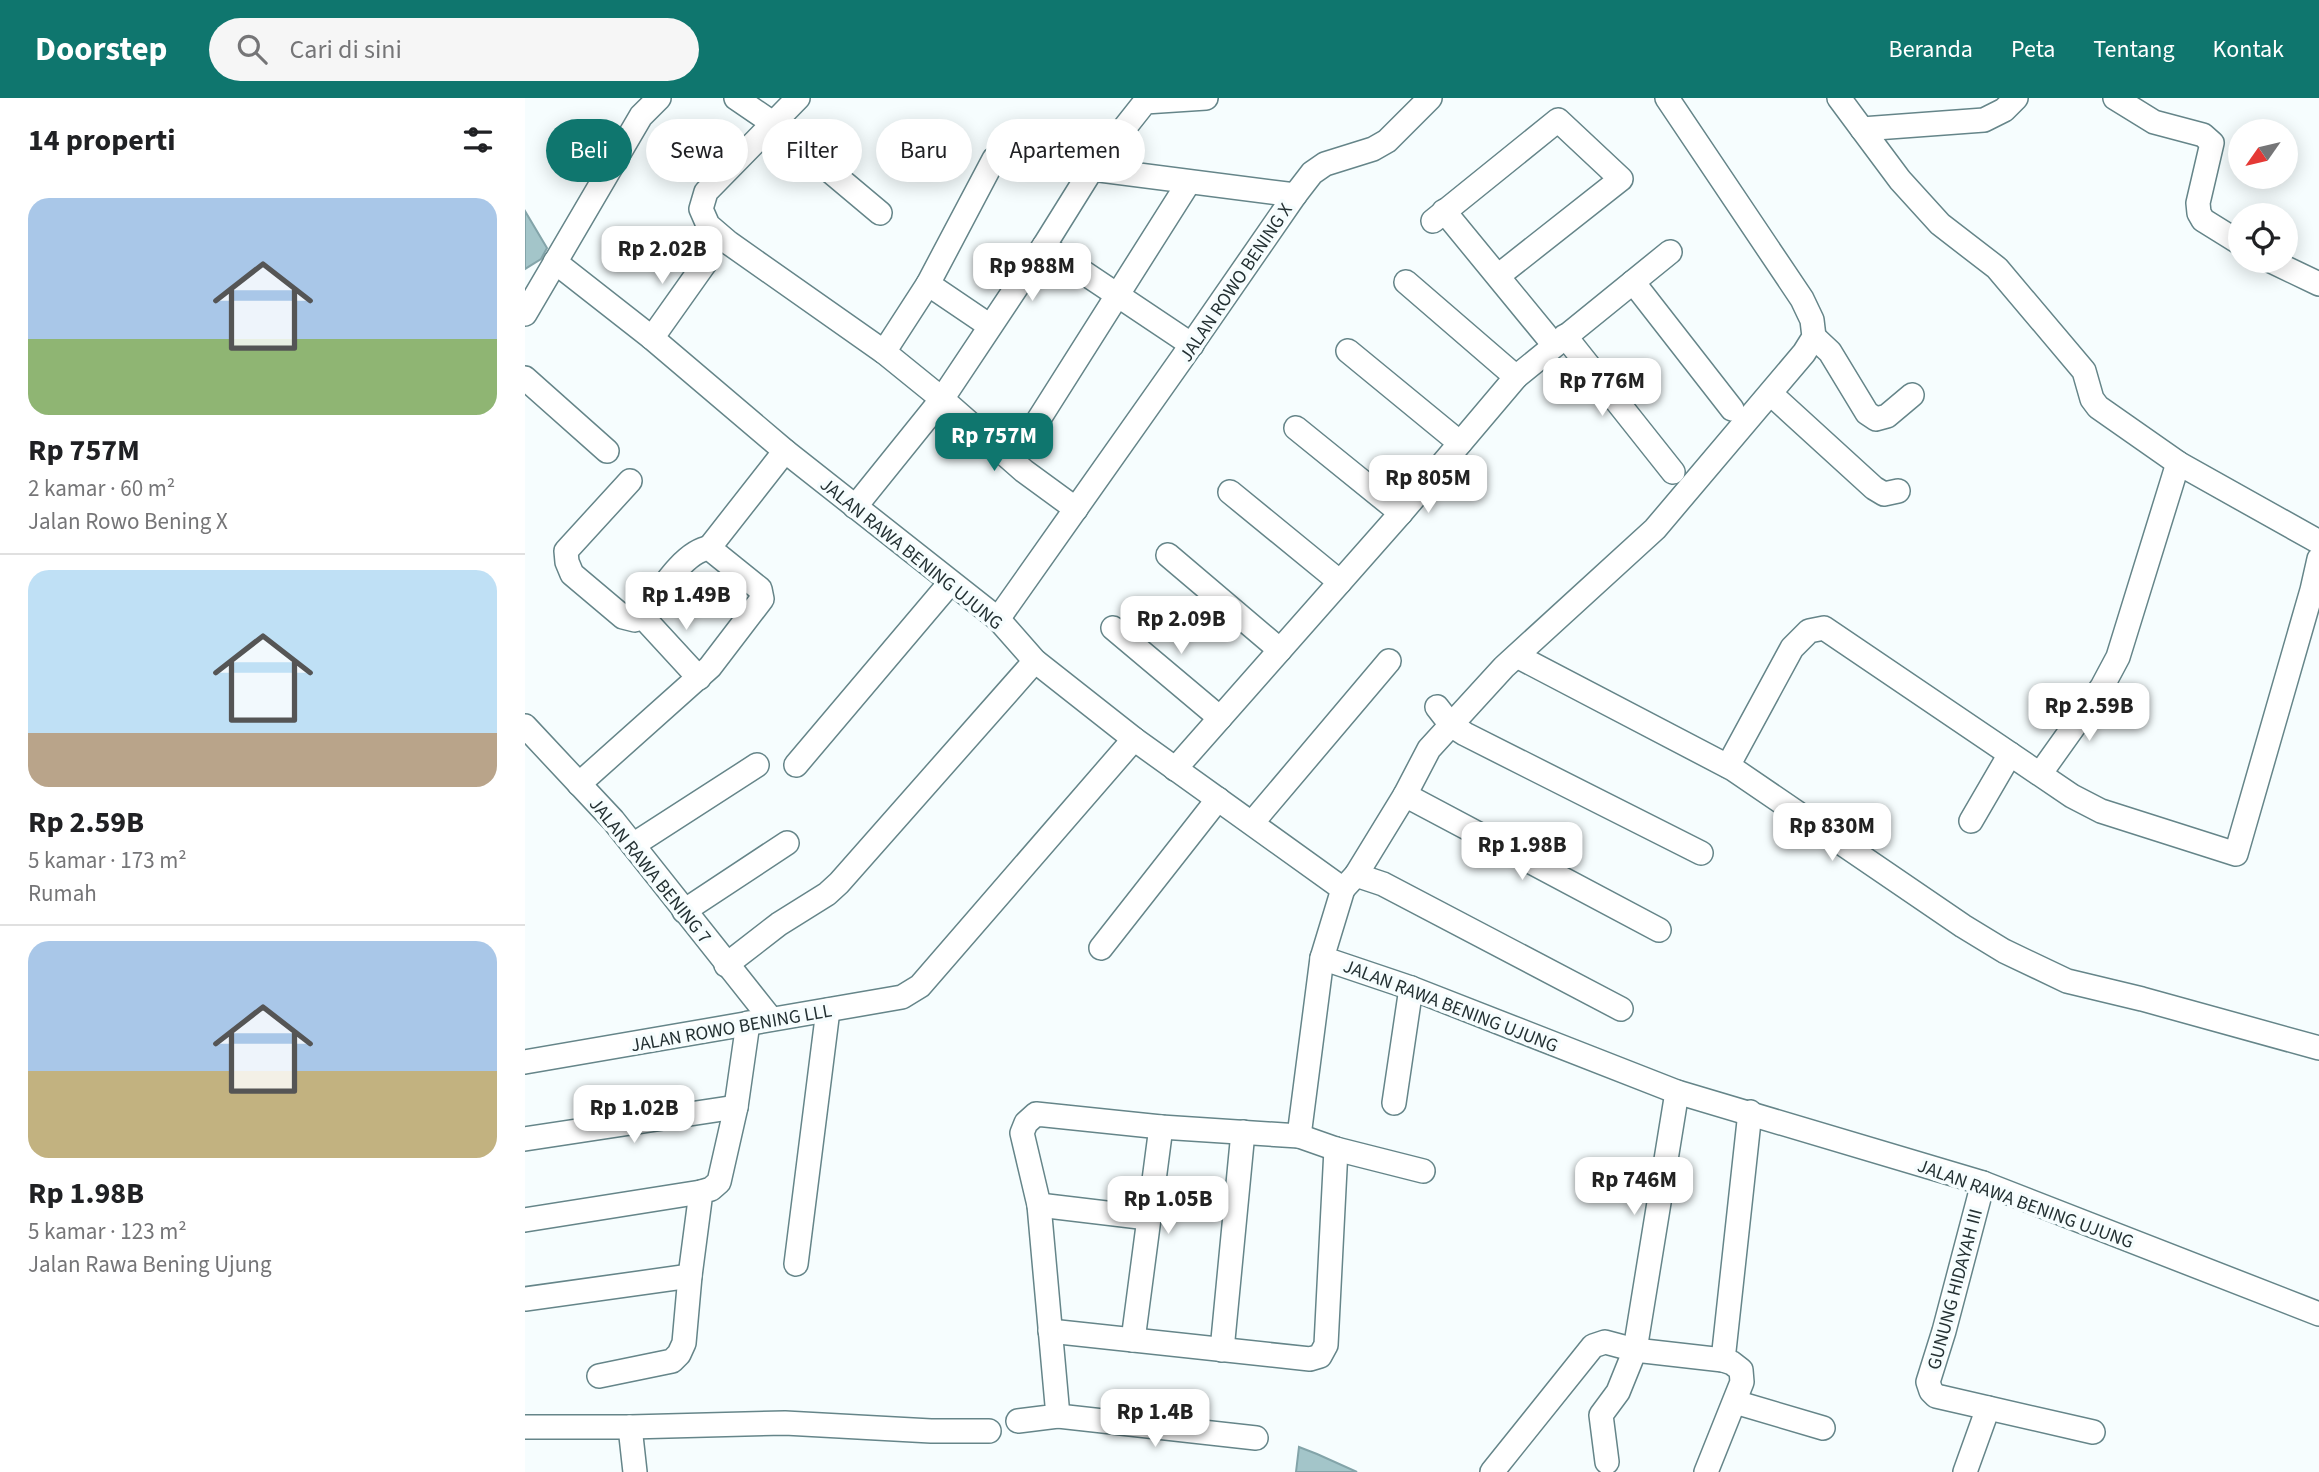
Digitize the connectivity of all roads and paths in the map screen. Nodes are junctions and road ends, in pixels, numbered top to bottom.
1 (659, 98) edge
2 (736, 98) edge
3 (798, 98) edge
4 (1206, 98) edge
5 (1430, 98) edge
6 (1667, 98) edge
7 (1839, 98) edge
8 (2016, 98) edge
9 (2115, 98) edge
10 (1142, 100) edge
11 (2137, 105) edge
12 (637, 107) edge
13 (767, 119) edge
14 (779, 119) edge
15 (1128, 119) edge
16 (1862, 128) junction
17 (762, 136) edge
18 (986, 174) edge
19 (1145, 176) edge
20 (843, 182) edge
21 (1084, 182) edge
22 (1189, 182) junction
23 (1295, 195) junction
24 (880, 213) dead end
25 (2228, 236) edge
26 (1044, 246) junction
27 (1669, 252) dead end
28 (708, 259) dead end
29 (555, 262) junction
30 (2296, 273) edge
31 (1498, 276) junction
32 (1406, 282) dead end
33 (1633, 282) junction
34 (928, 284) junction
35 (2319, 284) edge
36 (1117, 296) junction
37 (525, 314) edge
38 (990, 326) junction
39 (1814, 337) junction
40 (652, 338) junction
41 (1560, 341) junction
42 (1192, 345) junction
43 (1348, 351) dead end
44 (884, 352) junction
45 (1516, 377) junction
46 (525, 378) edge
47 (1771, 394) junction
48 (1912, 395) dead end
49 (942, 399) junction
50 (1732, 409) dead end
51 (1296, 428) dead end
52 (1460, 443) junction
53 (785, 450) junction
54 (607, 451) dead end
55 (1013, 460) junction
56 (2178, 463) junction
57 (1673, 472) dead end
58 (631, 481) dead end
59 (1898, 491) dead end
60 (1230, 492) dead end
61 (855, 507) junction
62 (1076, 509) junction
63 (1401, 513) junction
64 (2319, 542) edge
65 (709, 548) junction
66 (1168, 555) dead end
67 (2319, 559) edge
68 (1340, 582) junction
69 (950, 583) junction
70 (641, 615) junction
71 (997, 619) junction
72 (1113, 628) dead end
73 (1280, 650) junction
74 (1517, 656) junction
75 (1035, 661) junction
76 (1389, 661) dead end
77 (699, 678) junction
78 (1444, 716) junction
79 (1220, 718) junction
80 (525, 726) edge
81 (1134, 739) junction
82 (2010, 754) junction
83 (757, 765) dead end
84 (796, 765) dead end
85 (1728, 766) junction
86 (1175, 769) junction
87 (2040, 774) junction
88 (579, 784) junction
89 (1405, 794) junction
90 (1218, 799) junction
91 (1971, 821) dead end
92 (1252, 823) junction
93 (787, 842) dead end
94 (633, 845) junction
95 (1701, 853) dead end
96 (1349, 882) junction
97 (684, 911) junction
98 (1659, 930) dead end
99 (1101, 948) dead end
100 (1322, 958) junction
101 (726, 965) junction
102 (1411, 988) junction
103 (1621, 1009) dead end
104 (828, 1010) junction
105 (771, 1019) junction
106 (748, 1023) junction
107 (2319, 1048) edge
108 (525, 1062) edge
109 (1677, 1092) junction
110 (1394, 1103) dead end
111 (736, 1107) junction
112 (1749, 1112) junction
113 (1161, 1127) junction
114 (1243, 1132) junction
115 (1299, 1136) junction
116 (525, 1139) edge
117 (1336, 1149) junction
118 (1423, 1171) dead end
119 (1983, 1183) junction
120 (701, 1192) junction
121 (1039, 1205) junction
122 (1148, 1218) junction
123 (525, 1220) edge
124 (796, 1264) dead end
125 (690, 1276) junction
126 (525, 1299) edge
127 (2319, 1314) edge
128 (1050, 1331) junction
129 (1133, 1340) junction
130 (1222, 1350) junction
131 (1635, 1350) junction
132 (1723, 1360) junction
133 (599, 1376) dead end
134 (1735, 1402) junction
135 (1988, 1408) junction
136 (1058, 1416) junction
137 (1018, 1421) dead end
138 (525, 1427) edge
139 (630, 1427) junction
140 (1823, 1427) dead end
141 (989, 1431) dead end
142 (2093, 1432) dead end
143 (1256, 1438) dead end
144 (1607, 1462) dead end
145 (635, 1472) edge
146 (1493, 1472) edge
147 (1706, 1472) edge
148 (1965, 1472) edge

1 - 12 street
2 - 13 street
3 - 14 street
4 - 10 street
5 - 23 street, JALAN ROWO BENING X
6 - 39 street
7 - 16 street
8 - 16 street
9 - 11 street
10 - 15 street
11 - 25 street
12 - 29 street
16 - 56 street
17 - 44 street
18 - 34 street
19 - 22 street
20 - 24 street
21 - 26 street
22 - 23 street
22 - 36 street
23 - 42 street, JALAN ROWO BENING X
26 - 36 street
26 - 38 street
27 - 33 street
28 - 40 street
29 - 37 street
29 - 40 street, JALAN RAWA BENING UJUNG
30 - 35 street
31 - 31 street
31 - 41 street
32 - 45 street
33 - 41 street
33 - 50 street
34 - 38 street
34 - 44 street
36 - 42 street
36 - 55 street
38 - 49 street
39 - 47 street
39 - 48 street
40 - 53 street, JALAN RAWA BENING UJUNG
41 - 45 street
41 - 57 street
42 - 62 street, JALAN ROWO BENING X
43 - 52 street
44 - 49 street
45 - 52 street
46 - 54 street
47 - 59 street
47 - 74 street
49 - 55 street
49 - 61 street
51 - 63 street
52 - 63 street
53 - 61 street, JALAN RAWA BENING UJUNG
53 - 65 street
55 - 62 street
56 - 64 street
56 - 87 street
58 - 70 street
60 - 68 street
61 - 69 street, JALAN RAWA BENING UJUNG
62 - 71 street, JALAN ROWO BENING X
63 - 68 street
65 - 70 street
65 - 77 street
66 - 73 street
67 - 87 street
68 - 73 street
69 - 71 street, JALAN RAWA BENING UJUNG
69 - 84 street
70 - 77 street
71 - 75 street, JALAN RAWA BENING UJUNG
72 - 79 street
73 - 79 street
74 - 78 street
74 - 85 street
75 - 81 street, JALAN RAWA BENING UJUNG
75 - 101 street
76 - 92 street
77 - 88 street
78 - 89 street
78 - 95 street
79 - 86 street
80 - 88 street, JALAN RAWA BENING 7
81 - 86 street, JALAN RAWA BENING UJUNG
81 - 104 street, JALAN ROWO BENING LLL
82 - 85 street
82 - 87 street
82 - 91 street
83 - 94 street
85 - 107 street
86 - 90 street, JALAN RAWA BENING UJUNG
88 - 94 street, JALAN RAWA BENING 7
89 - 96 street
89 - 98 street
90 - 92 street, JALAN RAWA BENING UJUNG
90 - 99 street
92 - 96 street, JALAN RAWA BENING UJUNG
93 - 97 street
94 - 97 street, JALAN RAWA BENING 7
96 - 100 street, JALAN RAWA BENING UJUNG
96 - 103 street
97 - 101 street, JALAN RAWA BENING 7
100 - 102 street, JALAN RAWA BENING UJUNG
100 - 115 street
101 - 105 street, JALAN RAWA BENING 7
102 - 109 street, JALAN RAWA BENING UJUNG
102 - 110 street
104 - 105 street, JALAN ROWO BENING LLL
104 - 124 street
105 - 106 street, JALAN ROWO BENING LLL
106 - 108 street, JALAN ROWO BENING LLL
106 - 111 street
109 - 112 street, JALAN RAWA BENING UJUNG
109 - 131 street
111 - 116 street
111 - 120 street
112 - 119 street, JALAN RAWA BENING UJUNG
112 - 132 street
113 - 114 street
113 - 121 street
113 - 122 street
114 - 115 street
114 - 130 street
115 - 117 street
117 - 118 street
117 - 130 street
119 - 127 street, JALAN RAWA BENING UJUNG
119 - 135 street, GUNUNG HIDAYAH III
120 - 123 street
120 - 125 street
121 - 122 street
121 - 128 street
122 - 129 street
125 - 126 street
125 - 133 street
128 - 129 street
128 - 136 street
129 - 130 street
131 - 132 street
131 - 144 street
131 - 146 street
132 - 134 street
134 - 140 street
134 - 147 street
135 - 142 street
135 - 148 street
136 - 137 street
136 - 143 street
138 - 139 street
139 - 141 street
139 - 145 street

